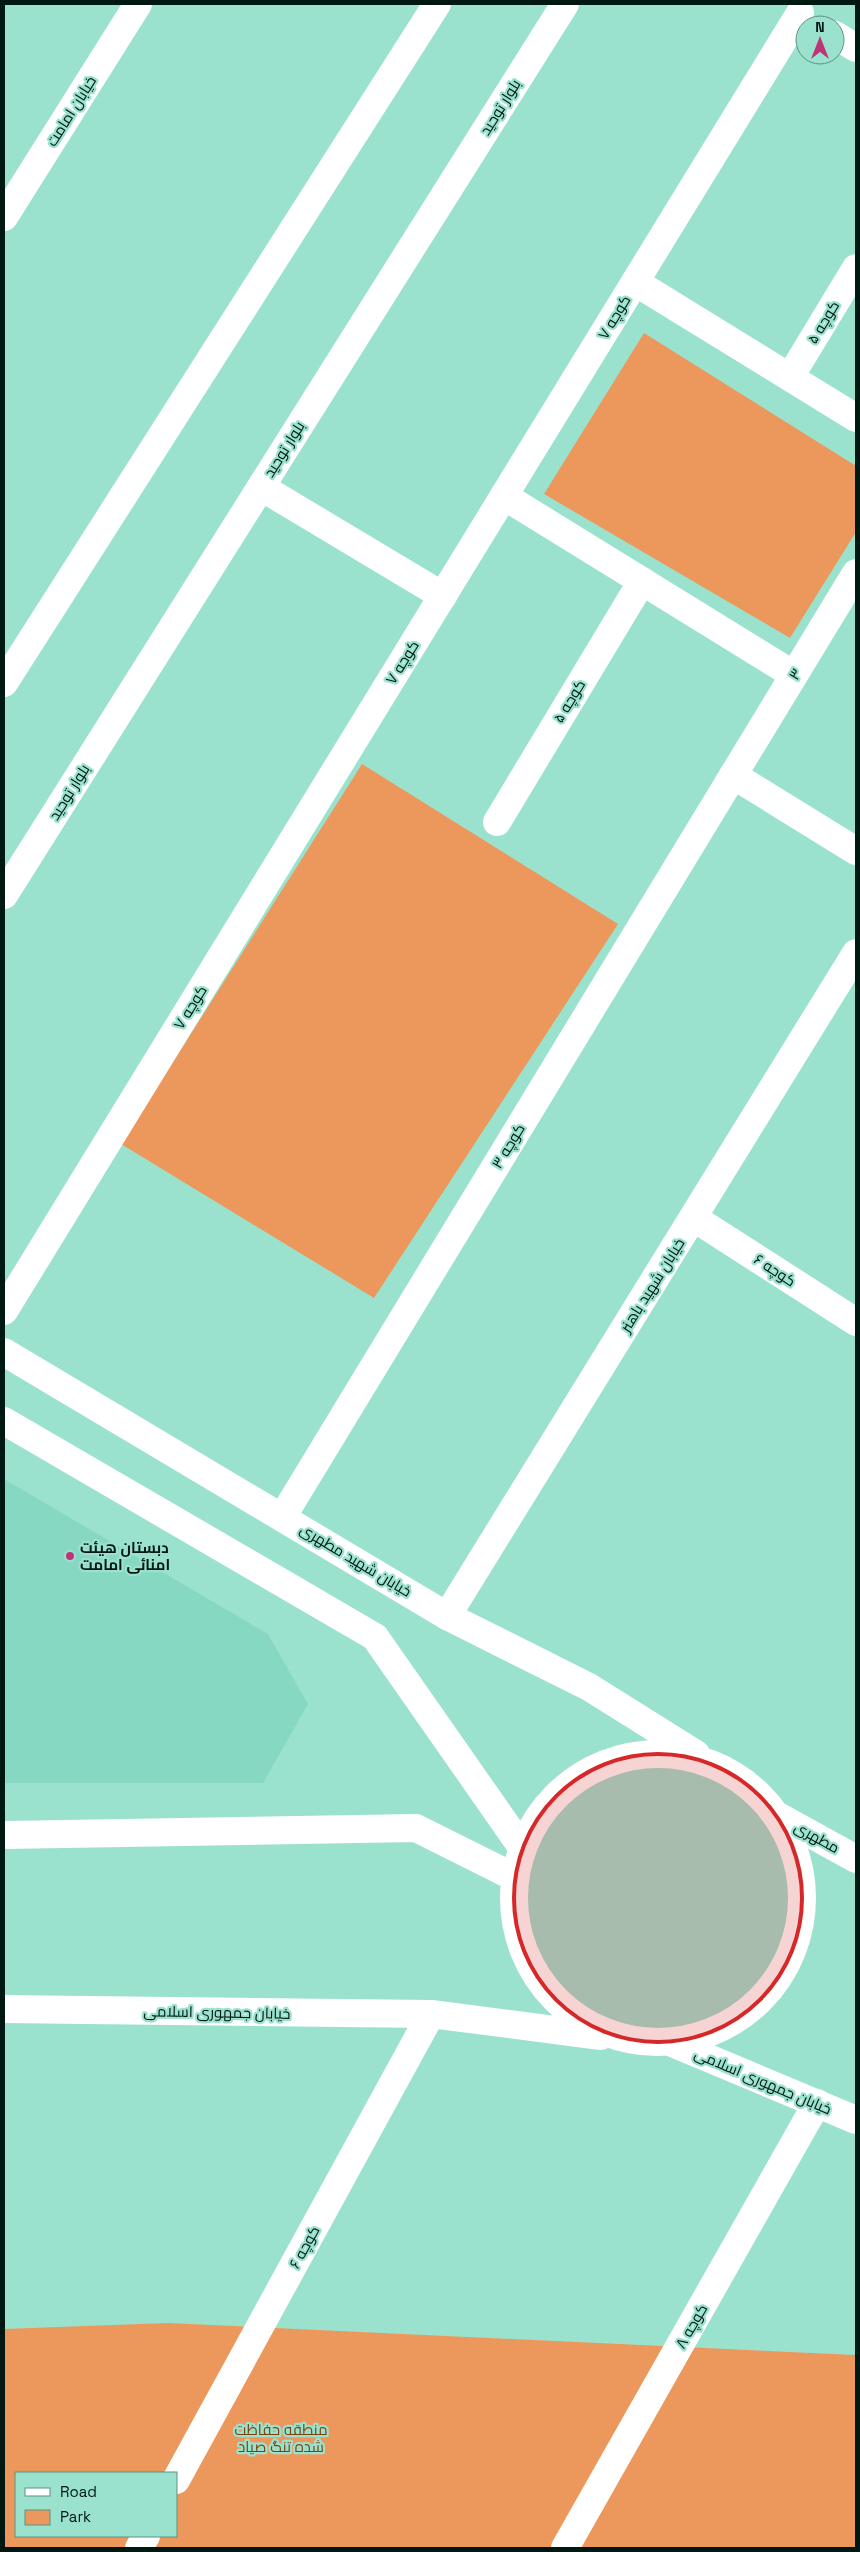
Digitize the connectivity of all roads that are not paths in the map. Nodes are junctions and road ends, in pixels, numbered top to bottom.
1 (138, 4) edge
2 (437, 4) edge
3 (565, 4) edge
4 (802, 14) edge
5 (845, 41) edge
6 (856, 48) edge
7 (4, 217) edge
8 (856, 268) edge
9 (635, 282) junction
10 (790, 377) junction
11 (856, 418) edge
12 (261, 486) junction
13 (504, 496) junction
14 (856, 572) edge
15 (642, 580) junction
16 (443, 596) junction
17 (794, 675) junction
18 (4, 683) edge
19 (733, 775) junction
20 (497, 822) dead end
21 (856, 851) edge
22 (4, 895) edge
23 (856, 953) edge
24 (694, 1218) junction
25 (4, 1310) edge
26 (856, 1322) edge
27 (4, 1352) edge
28 (4, 1421) edge
29 (283, 1516) junction
30 (447, 1616) junction
31 (710, 1763) junction
32 (778, 1816) junction
33 (4, 1835) edge
34 (521, 1846) junction
35 (856, 1859) edge
36 (514, 1878) junction
37 (4, 2010) edge
38 (431, 2014) junction
39 (626, 2039) junction
40 (670, 2042) junction
41 (817, 2103) junction
42 (856, 2120) edge
43 (178, 2476) edge
44 (145, 2537) edge
45 (139, 2548) edge
46 (565, 2548) edge

1 - 7 street, خیابان امامت
2 - 18 street
3 - 12 street, بلوار توحید
4 - 9 street, کوچه ۷
5 - 6 street
8 - 10 street, کوچه ۵
9 - 10 street
9 - 13 street, کوچه ۷
10 - 11 street
12 - 16 street
12 - 22 street, بلوار توحید
13 - 15 street
13 - 16 street, کوچه ۷
14 - 17 street, ۳
15 - 17 street
15 - 20 street, کوچه ۵
16 - 25 street, کوچه ۷
17 - 19 street, ۳
19 - 21 street
19 - 29 street, کوچه ۳
23 - 24 street, خیابان شهید باهنر
24 - 26 street, کوچه ۶
24 - 30 street, خیابان شهید باهنر
27 - 29 street, خیابان شهید مطهری
28 - 34 street
29 - 30 street, خیابان شهید مطهری
30 - 31 street, خیابان شهید مطهری
31 - 32 street, خیابان شهید مطهری
31 - 34 street
32 - 35 street, مطهری
32 - 40 street
33 - 36 street
34 - 36 street
36 - 39 street
37 - 38 street, خیابان جمهوری اسلامی
38 - 39 street, خیابان جمهوری اسلامی
38 - 43 street, کوچه ۶
39 - 40 street
40 - 41 street, خیابان جمهوری اسلامی
41 - 42 street, خیابان جمهوری اسلامی
41 - 46 street, کوچه ۸
44 - 45 street

